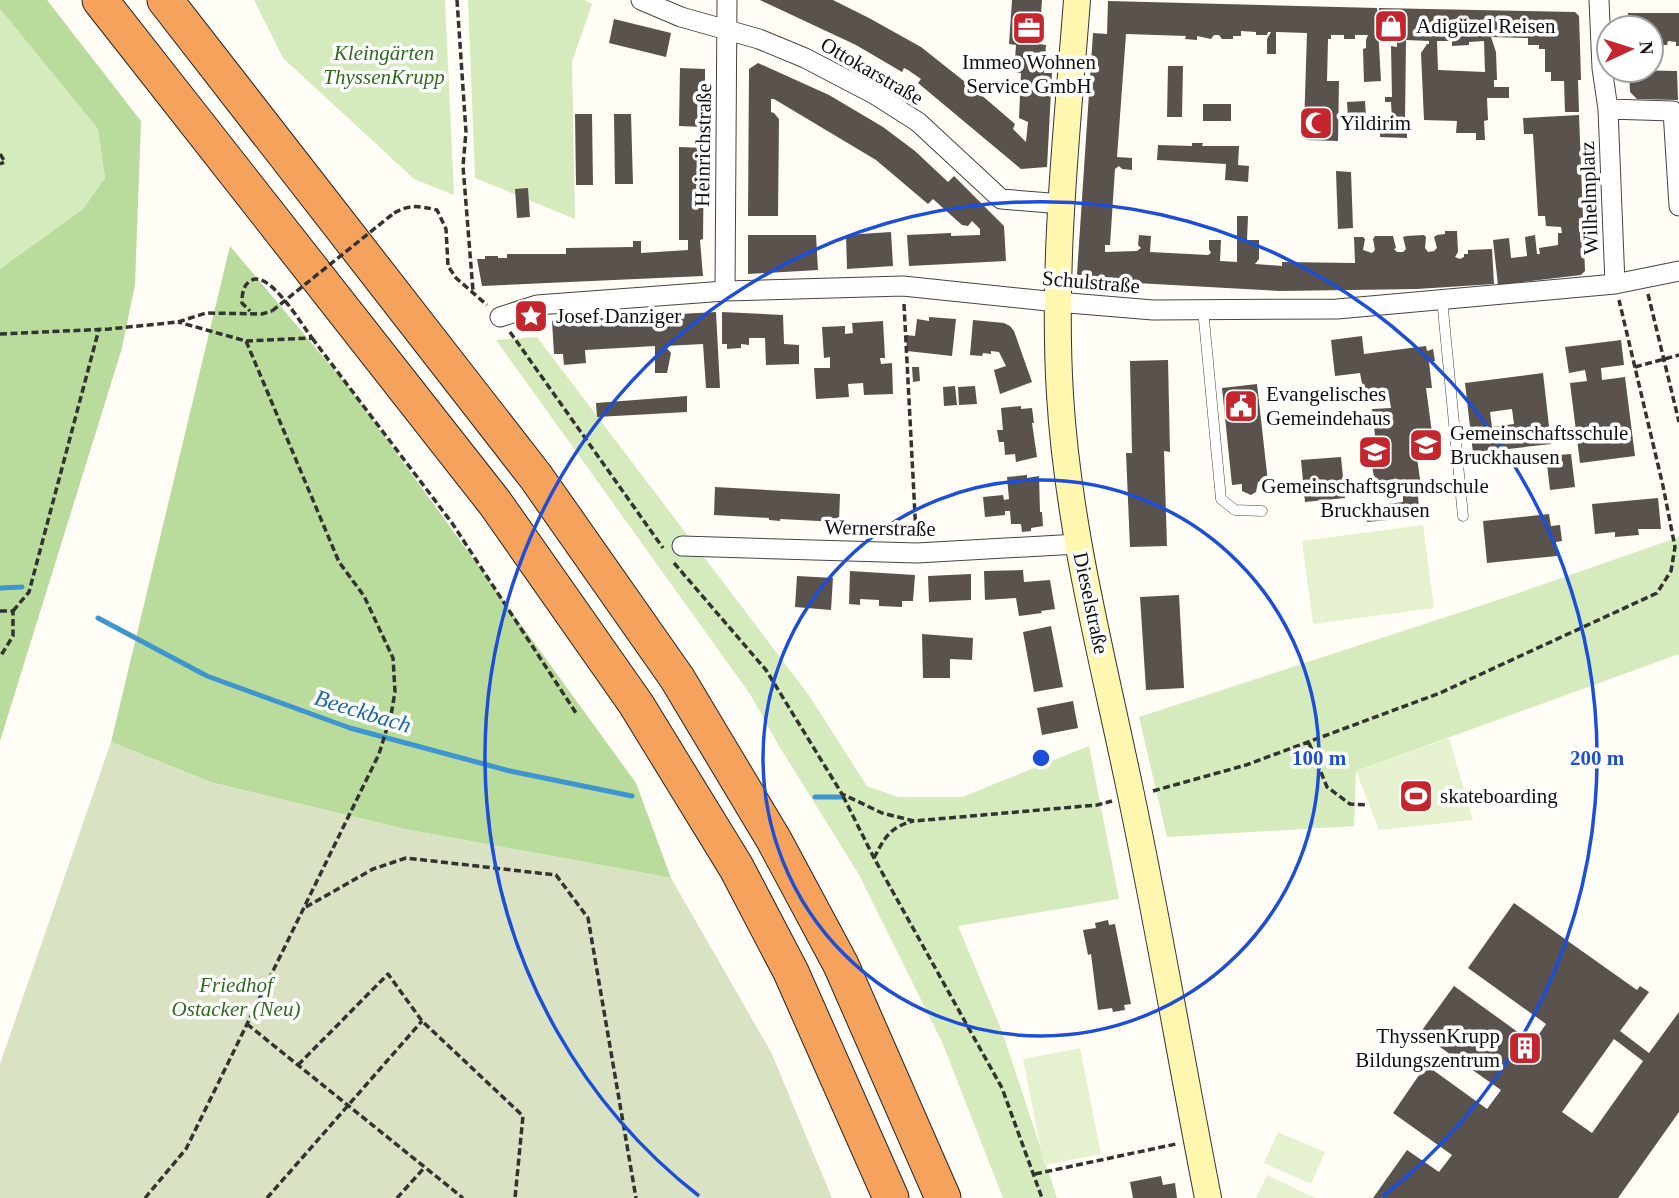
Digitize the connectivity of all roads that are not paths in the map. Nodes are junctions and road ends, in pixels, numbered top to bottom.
1 (100, 0) edge
2 (165, 0) edge
3 (641, 0) edge
4 (727, 0) edge
5 (1077, 0) edge
6 (1599, 0) edge
7 (727, 30) junction
8 (1608, 109) junction
9 (1062, 204) junction
10 (1679, 206) edge
11 (1679, 271) edge
12 (1615, 284) junction
13 (725, 291) junction
14 (1442, 299) junction
15 (1057, 302) junction
16 (1203, 309) junction
17 (500, 317) road end
18 (1262, 511) dead end
19 (1463, 516) dead end
20 (1078, 544) junction
21 (672, 551) road end
22 (891, 1198) edge
23 (943, 1198) edge
24 (1208, 1198) edge

1 - 22 highway
2 - 23 highway
3 - 7 street, Ottokarstraße
4 - 7 street, Heinrichstraße
5 - 9 street, Dieselstraße
6 - 8 street, Wilhelmplatz
7 - 9 street, Ottokarstraße
7 - 13 street, Heinrichstraße
8 - 10 street
8 - 12 street, Wilhelmplatz
9 - 15 street, Dieselstraße
11 - 12 street, Schulstraße
12 - 14 street, Schulstraße
13 - 15 street, Schulstraße
13 - 17 street, Schulstraße
14 - 16 street, Schulstraße
14 - 19 lane
15 - 16 street, Schulstraße
15 - 20 street, Dieselstraße
16 - 18 lane
20 - 21 street, Wernerstraße
20 - 24 street, Dieselstraße

